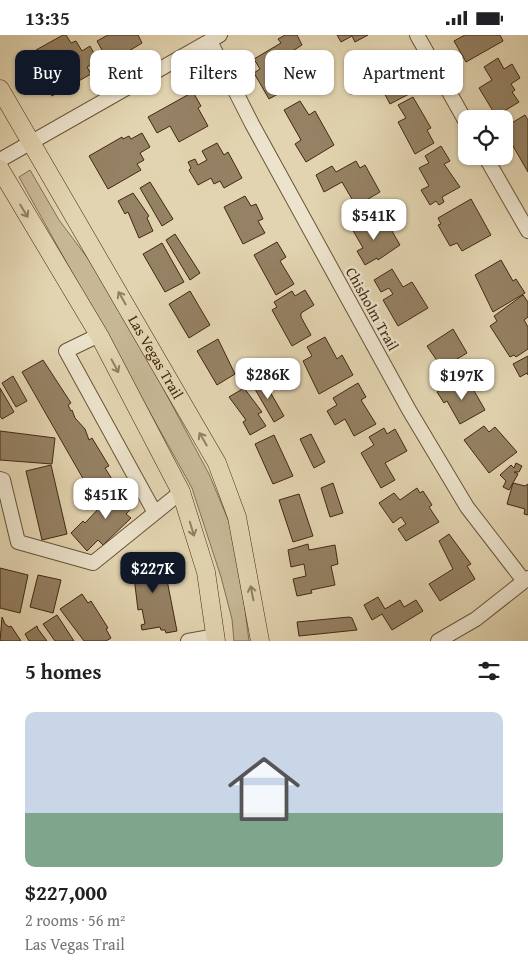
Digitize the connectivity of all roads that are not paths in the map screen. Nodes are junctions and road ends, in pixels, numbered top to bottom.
1 (417, 35) edge
2 (215, 38) edge
3 (0, 74) edge
4 (1, 91) edge
5 (459, 110) edge
6 (30, 142) junction
7 (0, 160) edge
8 (491, 165) edge
9 (0, 169) edge
10 (528, 231) edge
11 (99, 335) junction
12 (0, 479) edge
13 (181, 492) junction
14 (155, 513) junction
15 (526, 579) edge
16 (216, 639) edge
17 (188, 641) edge
18 (260, 641) edge
19 (438, 641) edge

1 - 5 street
2 - 6 street
2 - 15 street, Chisholm Trail
3 - 4 main road, Las Vegas Trail
4 - 6 main road, Las Vegas Trail
6 - 7 street
18 -> 6 main road, Las Vegas Trail
8 - 10 street
9 -> 11 main road
11 -> 13 main road
11 - 14 street
12 - 14 street
13 - 14 street
13 -> 16 main road
15 - 19 street
16 - 17 street

